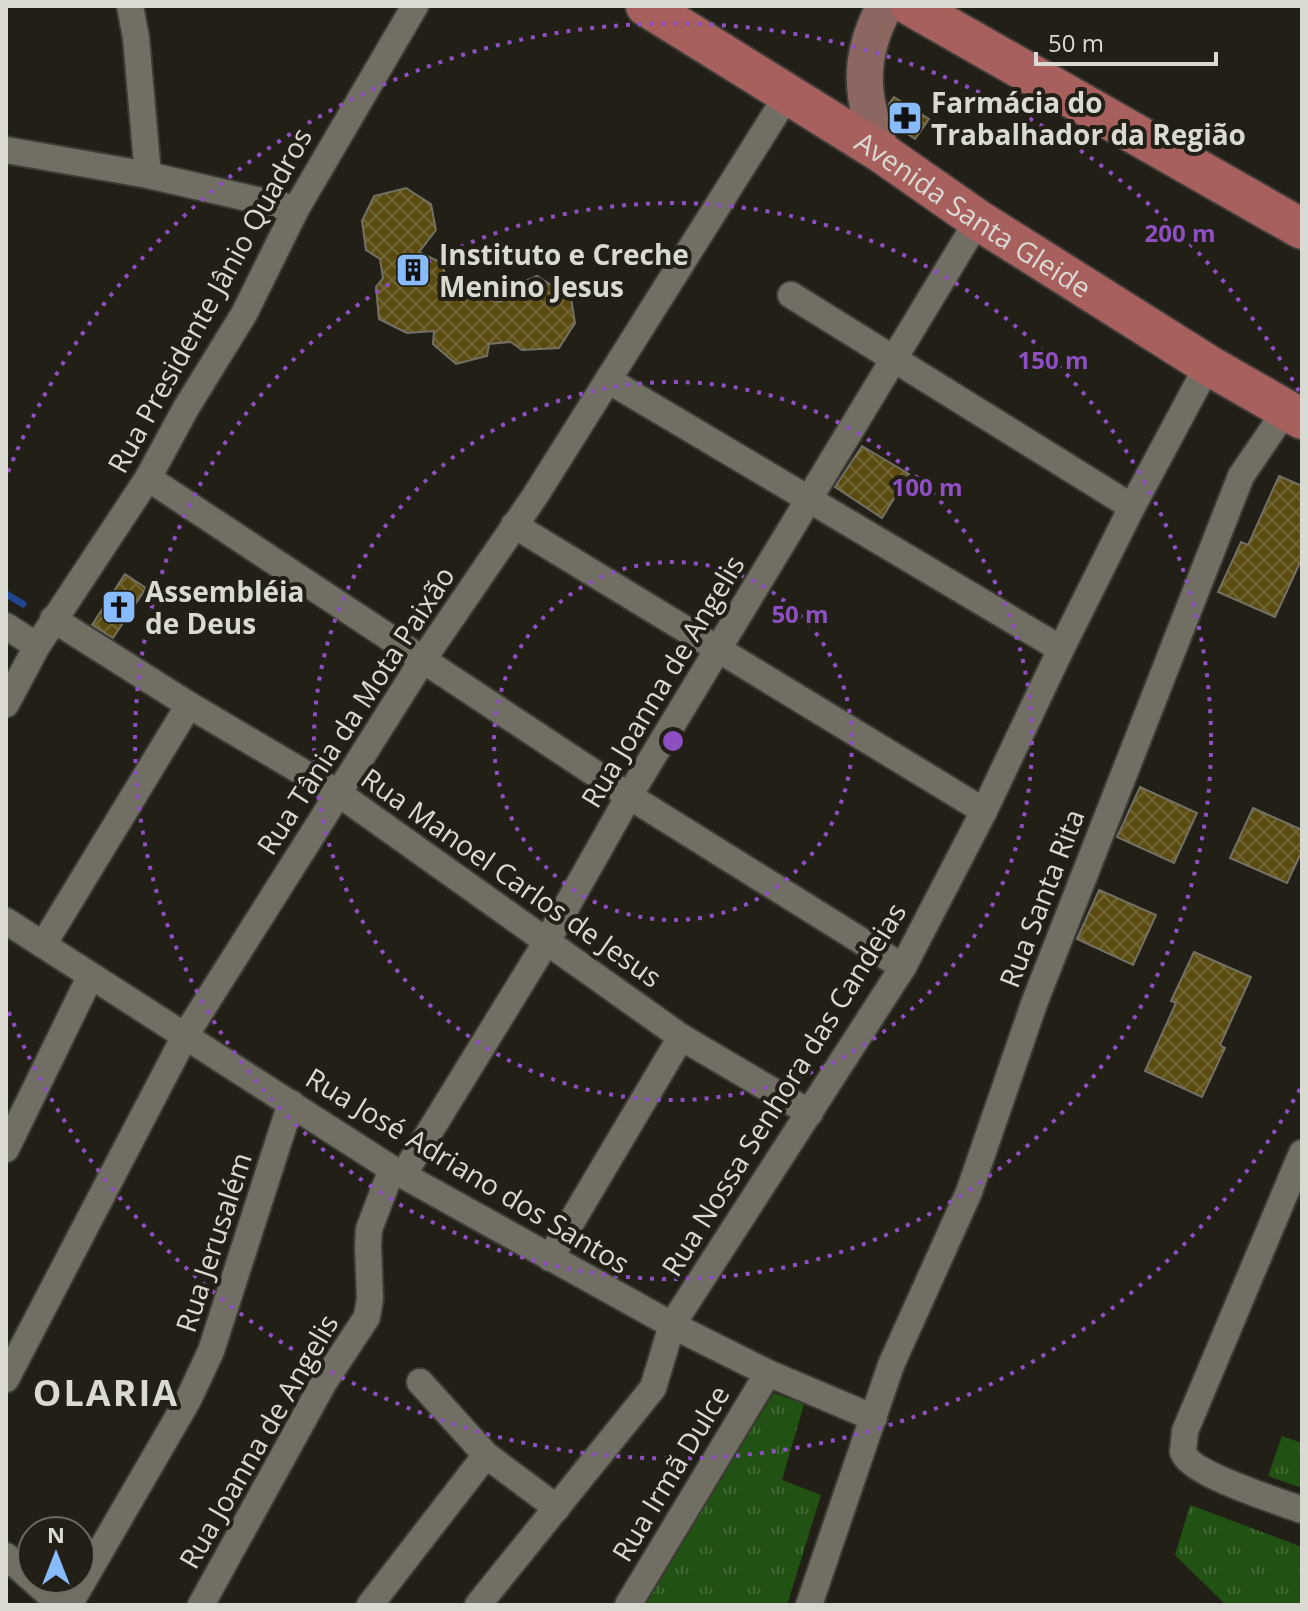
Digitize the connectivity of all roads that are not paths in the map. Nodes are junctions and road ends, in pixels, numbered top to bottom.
1 (130, 6) edge
2 (415, 6) edge
3 (646, 6) edge
4 (885, 6) edge
5 (911, 6) edge
6 (788, 94) junction
7 (6, 150) edge
8 (882, 153) junction
9 (148, 175) junction
10 (296, 209) junction
11 (978, 220) junction
12 (1302, 229) edge
13 (791, 295) dead end
14 (895, 359) junction
15 (1208, 365) junction
16 (608, 380) junction
17 (1294, 415) edge
18 (148, 478) junction
19 (808, 500) junction
20 (1132, 507) junction
21 (514, 525) junction
22 (53, 619) junction
23 (6, 626) edge
24 (37, 646) junction
25 (1061, 649) junction
26 (718, 650) junction
27 (424, 658) junction
28 (6, 704) edge
29 (189, 705) junction
30 (338, 793) junction
31 (629, 796) junction
32 (984, 811) junction
33 (6, 921) edge
34 (547, 941) junction
35 (43, 945) junction
36 (903, 967) junction
37 (90, 977) junction
38 (185, 1036) junction
39 (681, 1037) junction
40 (291, 1103) junction
41 (810, 1113) junction
42 (6, 1149) edge
43 (1302, 1153) edge
44 (398, 1172) junction
45 (550, 1258) junction
46 (672, 1325) junction
47 (768, 1373) junction
48 (6, 1379) edge
49 (420, 1382) dead end
50 (874, 1418) junction
51 (486, 1455) junction
52 (557, 1508) junction
53 (1302, 1510) edge
54 (6, 1556) edge
55 (61, 1605) edge
56 (69, 1605) edge
57 (201, 1605) edge
58 (370, 1605) edge
59 (478, 1605) edge
60 (628, 1605) edge
61 (809, 1605) edge

1 - 9 street
2 - 10 street, Rua Presidente Jânio Quadros
3 - 6 main road, Avenida Santa Gleide
4 - 8 street
5 - 12 main road
6 - 8 main road, Avenida Santa Gleide
6 - 16 street, Rua Tânia da Mota Paixão
7 - 9 street
8 - 11 main road, Avenida Santa Gleide
9 - 10 street
10 - 18 street, Rua Presidente Jânio Quadros
11 - 14 street, Rua Joanna de Angelis
11 - 15 main road, Avenida Santa Gleide
13 - 14 street
14 - 19 street, Rua Joanna de Angelis
14 - 20 street
15 - 17 main road, Avenida Santa Gleide
15 - 20 street, Rua Nossa Senhora das Candeias
16 - 19 street
16 - 21 street, Rua Tânia da Mota Paixão
17 - 50 street, Rua Santa Rita
18 - 22 street, Rua Presidente Jânio Quadros
18 - 27 street
19 - 25 street
19 - 26 street, Rua Joanna de Angelis
20 - 25 street, Rua Nossa Senhora das Candeias
21 - 26 street
21 - 27 street, Rua Tânia da Mota Paixão
22 - 24 street, Rua Presidente Jânio Quadros
22 - 29 street, Rua Manoel Carlos de Jesus
23 - 24 street
24 - 28 street, Rua Presidente Jânio Quadros
25 - 32 street, Rua Nossa Senhora das Candeias
26 - 31 street, Rua Joanna de Angelis
26 - 32 street
27 - 30 street, Rua Tânia da Mota Paixão
27 - 31 street
29 - 30 street, Rua Manoel Carlos de Jesus
29 - 35 street
30 - 34 street, Rua Manoel Carlos de Jesus
30 - 38 street, Rua Tânia da Mota Paixão
31 - 34 street, Rua Joanna de Angelis
31 - 36 street
32 - 36 street, Rua Nossa Senhora das Candeias
33 - 35 street, Rua José Adriano dos Santos
34 - 39 street, Rua Manoel Carlos de Jesus
34 - 44 street, Rua Joanna de Angelis
35 - 37 street, Rua José Adriano dos Santos
36 - 41 street, Rua Nossa Senhora das Candeias
37 - 38 street, Rua José Adriano dos Santos
37 - 42 street
38 - 40 street, Rua José Adriano dos Santos
38 - 48 street, Rua Tânia da Mota Paixão
39 - 41 street, Rua Manoel Carlos de Jesus
39 - 45 street
40 - 44 street, Rua José Adriano dos Santos
40 - 56 street, Rua Jerusalém
41 - 46 street, Rua Nossa Senhora das Candeias
43 - 53 street
44 - 45 street, Rua José Adriano dos Santos
44 - 57 street, Rua Joanna de Angelis
45 - 46 street, Rua José Adriano dos Santos
46 - 47 street, Rua José Adriano dos Santos
46 - 52 street, Rua Nossa Senhora das Candeias
47 - 50 street, Rua José Adriano dos Santos
47 - 60 street, Rua Irmã Dulce
49 - 51 street
50 - 61 street
51 - 52 street
51 - 58 street
52 - 59 street, Rua Nossa Senhora das Candeias
54 - 55 street

